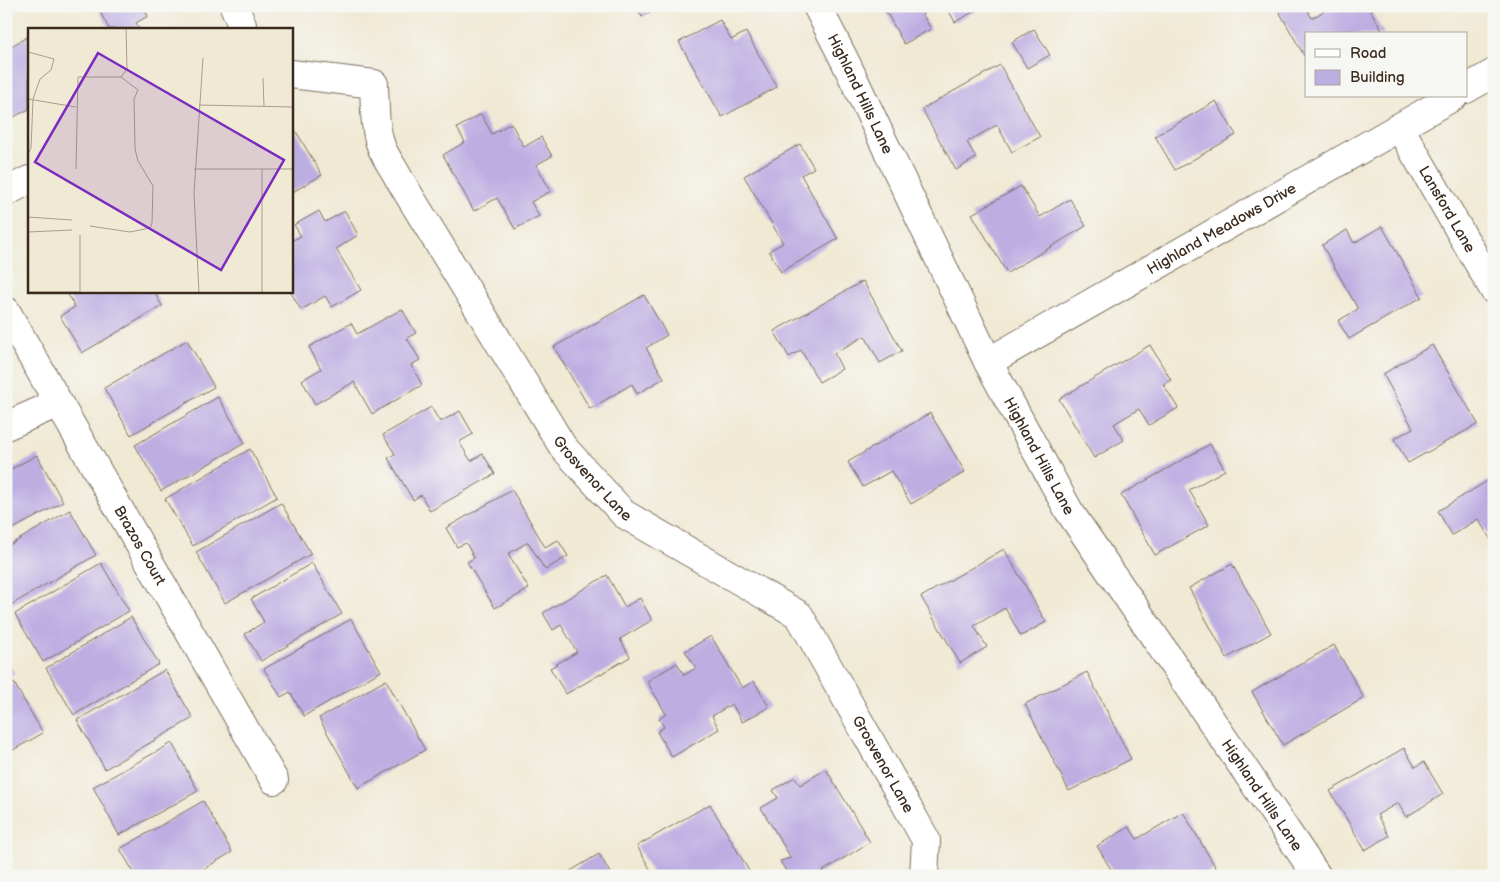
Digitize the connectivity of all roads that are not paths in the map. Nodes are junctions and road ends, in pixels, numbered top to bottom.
1 (234, 6) edge
2 (817, 6) edge
3 (242, 28) edge
4 (292, 74) edge
5 (1494, 74) edge
6 (1468, 88) edge
7 (1451, 98) edge
8 (1400, 128) junction
9 (28, 181) edge
10 (6, 192) edge
11 (1494, 290) edge
12 (6, 311) edge
13 (988, 362) junction
14 (58, 403) junction
15 (6, 426) edge
16 (274, 780) dead end
17 (924, 876) edge
18 (1316, 876) edge

1 - 3 street
2 - 13 street, Highland Hills Lane
4 - 17 street, Grosvenor Lane
5 - 6 street
7 - 8 street, Highland Meadows Drive
8 - 11 street, Lansford Lane
8 - 13 street, Highland Meadows Drive
9 - 10 street
12 - 14 street, Brazos Court
13 - 18 street, Highland Hills Lane
14 - 15 street
14 - 16 street, Brazos Court

